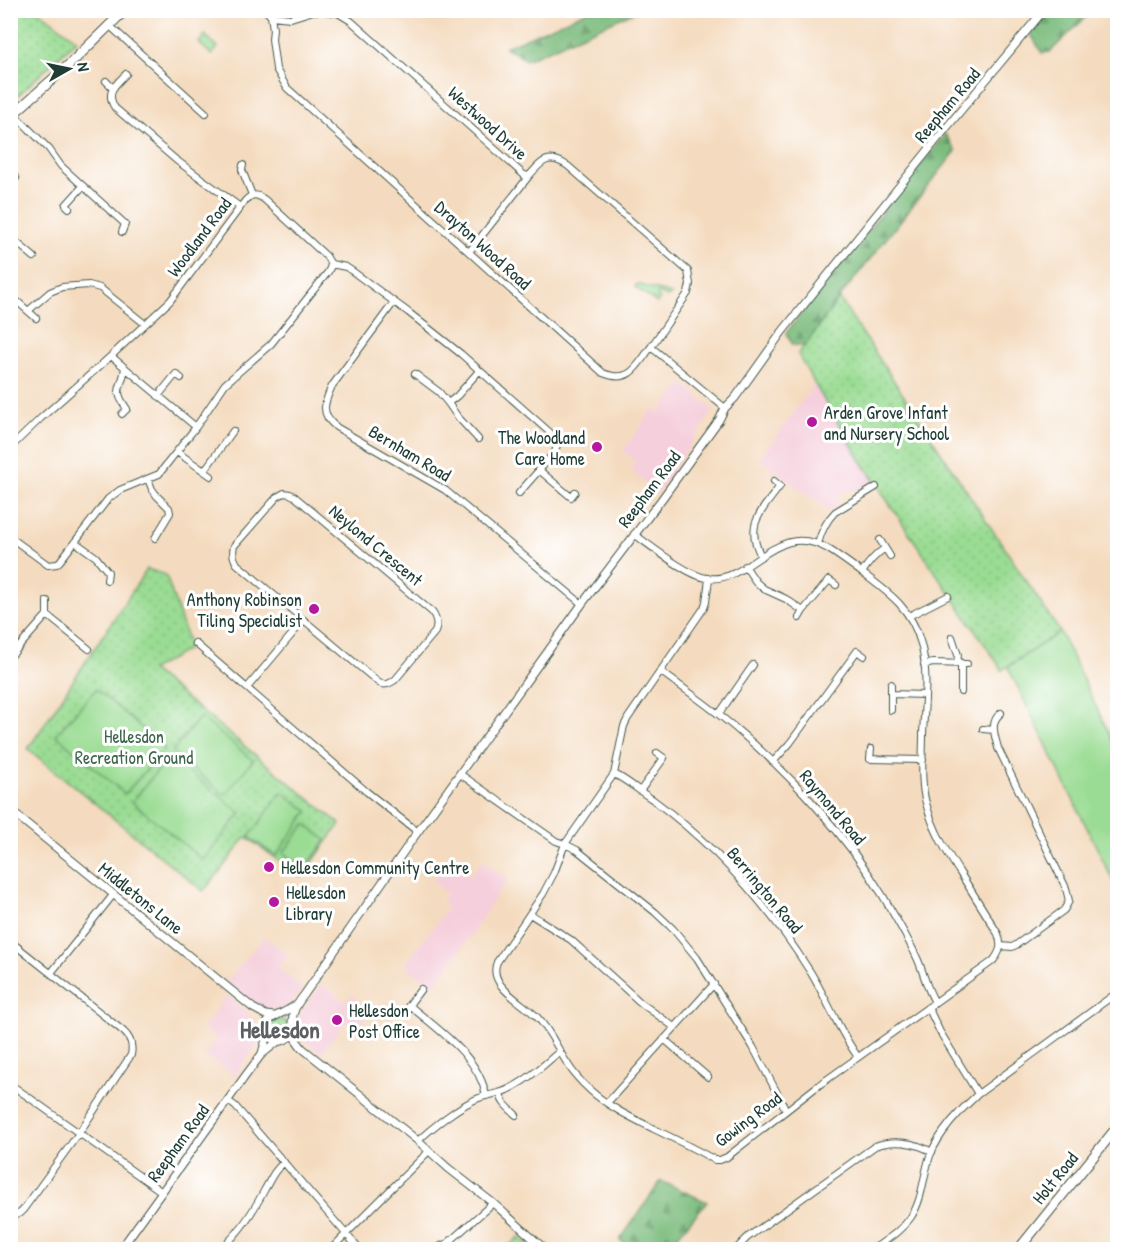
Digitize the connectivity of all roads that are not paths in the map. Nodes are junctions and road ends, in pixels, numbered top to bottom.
1 (125, 10) edge
2 (265, 10) edge
3 (1044, 10) edge
4 (271, 16) junction
5 (109, 25) junction
6 (126, 74) dead end
7 (106, 81) dead end
8 (113, 88) junction
9 (206, 113) dead end
10 (12, 115) edge
11 (243, 165) dead end
12 (10, 172) edge
13 (22, 172) dead end
14 (529, 176) junction
15 (16, 178) junction
16 (10, 184) edge
17 (83, 186) junction
18 (252, 195) junction
19 (66, 205) dead end
20 (240, 207) junction
21 (130, 218) dead end
22 (125, 224) junction
23 (122, 232) dead end
24 (12, 241) edge
25 (469, 252) junction
26 (34, 257) dead end
27 (331, 264) junction
28 (10, 295) edge
29 (394, 302) junction
30 (28, 311) junction
31 (36, 318) dead end
32 (146, 324) junction
33 (651, 347) junction
34 (111, 356) junction
35 (125, 368) junction
36 (170, 369) dead end
37 (479, 371) junction
38 (415, 374) dead end
39 (158, 396) junction
40 (448, 403) junction
41 (725, 408) junction
42 (122, 414) dead end
43 (196, 427) junction
44 (233, 431) dead end
45 (478, 439) dead end
46 (10, 448) edge
47 (177, 452) junction
48 (539, 470) junction
49 (204, 471) junction
50 (210, 476) dead end
51 (148, 479) junction
52 (785, 479) dead end
53 (876, 487) dead end
54 (575, 492) dead end
55 (868, 492) junction
56 (519, 493) dead end
57 (872, 499) dead end
58 (634, 534) junction
59 (10, 537) edge
60 (155, 538) dead end
61 (880, 540) dead end
62 (75, 542) junction
63 (818, 544) junction
64 (885, 548) junction
65 (760, 556) junction
66 (890, 556) dead end
67 (745, 567) junction
68 (834, 573) dead end
69 (862, 573) junction
70 (109, 574) dead end
71 (709, 579) junction
72 (829, 580) junction
73 (836, 585) dead end
74 (936, 592) dead end
75 (948, 596) dead end
76 (939, 600) junction
77 (47, 601) dead end
78 (582, 604) junction
79 (803, 611) junction
80 (47, 615) junction
81 (909, 616) junction
82 (799, 618) dead end
83 (304, 620) junction
84 (86, 636) dead end
85 (952, 637) dead end
86 (81, 642) junction
87 (195, 644) dead end
88 (850, 647) dead end
89 (89, 649) dead end
90 (857, 651) junction
91 (864, 656) dead end
92 (10, 657) edge
93 (962, 663) junction
94 (753, 665) dead end
95 (924, 665) junction
96 (660, 671) junction
97 (891, 684) dead end
98 (246, 688) junction
99 (961, 692) dead end
100 (891, 694) junction
101 (925, 695) junction
102 (891, 710) dead end
103 (1001, 713) dead end
104 (719, 714) junction
105 (983, 729) dead end
106 (994, 730) junction
107 (871, 749) dead end
108 (669, 751) dead end
109 (657, 753) dead end
110 (664, 758) junction
111 (870, 759) junction
112 (923, 760) junction
113 (773, 762) junction
114 (870, 767) dead end
115 (460, 774) junction
116 (614, 774) junction
117 (640, 791) junction
118 (10, 810) edge
119 (418, 832) junction
120 (565, 844) junction
121 (113, 895) junction
122 (530, 915) junction
123 (10, 941) edge
124 (1001, 946) junction
125 (51, 973) junction
126 (714, 984) junction
127 (421, 989) dead end
128 (1118, 992) edge
129 (298, 1002) junction
130 (935, 1002) junction
131 (409, 1005) junction
132 (928, 1007) junction
133 (253, 1008) junction
134 (404, 1013) dead end
135 (276, 1016) junction
136 (292, 1027) junction
137 (674, 1028) junction
138 (266, 1030) junction
139 (664, 1039) junction
140 (280, 1041) junction
141 (302, 1048) junction
142 (560, 1051) junction
143 (261, 1055) junction
144 (858, 1057) junction
145 (708, 1077) dead end
146 (10, 1084) edge
147 (500, 1093) junction
148 (978, 1094) junction
149 (486, 1096) junction
150 (228, 1101) junction
151 (607, 1103) junction
152 (786, 1110) junction
153 (516, 1115) dead end
154 (1118, 1126) edge
155 (79, 1133) junction
156 (418, 1141) junction
157 (429, 1150) junction
158 (932, 1152) junction
159 (284, 1162) junction
160 (162, 1192) junction
161 (493, 1203) junction
162 (10, 1218) edge
163 (346, 1233) junction
164 (439, 1247) dead end
165 (120, 1250) edge
166 (219, 1250) edge
167 (330, 1250) edge
168 (360, 1250) edge
169 (546, 1250) edge
170 (735, 1250) edge
171 (872, 1250) edge
172 (1018, 1250) edge

1 - 5 main road
2 - 4 street
3 - 41 street, Reepham Road
4 - 14 street, Westwood Drive
4 - 25 street, Drayton Wood Road
5 - 9 street
5 - 10 main road
6 - 8 street
7 - 8 street
8 - 20 street
10 - 17 street
11 - 18 street
12 - 15 street
13 - 15 street
14 - 25 street
14 - 33 street, Westwood Drive
15 - 16 street
17 - 19 street
17 - 22 street
18 - 20 street, Woodland Road
18 - 27 street, Woodland Road
20 - 32 street, Woodland Road
21 - 22 street
22 - 23 street
24 - 26 street
25 - 33 street, Drayton Wood Road
27 - 29 street, Woodland Road
27 - 43 street
28 - 30 street
29 - 37 street, Woodland Road
29 - 78 street, Bernham Road
30 - 31 street
30 - 32 street
32 - 34 street, Woodland Road
33 - 41 street
34 - 35 street
34 - 46 street, Woodland Road
35 - 39 street
35 - 42 street
36 - 39 street
37 - 40 street
37 - 48 street, Woodland Road
38 - 40 street
39 - 43 street
40 - 45 street
41 - 58 street, Reepham Road
43 - 47 street
44 - 49 street
47 - 49 street
47 - 51 street
48 - 54 street
48 - 56 street, Woodland Road
49 - 50 street
51 - 60 street
51 - 62 street
52 - 65 street
53 - 55 street
55 - 57 street
55 - 63 street
58 - 71 street
58 - 78 street, Reepham Road
59 - 62 street
61 - 64 street
62 - 70 street
63 - 65 street
63 - 69 street
64 - 66 street
64 - 69 street
65 - 67 street
67 - 71 street
67 - 79 street
68 - 72 street
69 - 81 street
71 - 96 street
72 - 73 street
72 - 79 street
74 - 76 street
75 - 76 street
76 - 81 street
77 - 80 street
78 - 115 street, Reepham Road
79 - 82 street
80 - 86 street
80 - 92 street
81 - 95 street
83 - 83 street, Neylond Crescent
83 - 98 street
84 - 86 street
85 - 93 street
86 - 89 street
87 - 98 street
88 - 90 street
90 - 91 street
90 - 113 street
93 - 95 street
93 - 99 street
94 - 104 street
95 - 101 street
96 - 104 street, Raymond Road
96 - 116 street
97 - 100 street
98 - 119 street
100 - 101 street
100 - 102 street
101 - 112 street
103 - 106 street
104 - 113 street, Raymond Road
105 - 106 street
106 - 124 street
107 - 111 street
108 - 110 street
109 - 110 street
110 - 117 street
111 - 112 street
111 - 114 street
112 - 124 street
113 - 130 street, Raymond Road
115 - 119 street, Reepham Road
115 - 120 street
116 - 117 street, Berrington Road
116 - 120 street, Gowing Road
117 - 144 street, Berrington Road
118 - 121 street, Middletons Lane
119 - 129 street, Reepham Road
120 - 122 street, Gowing Road
120 - 126 street
121 - 125 street
121 - 133 street, Middletons Lane
122 - 137 street
122 - 142 street, Gowing Road
123 - 125 street
124 - 130 street, Gowing Road
125 - 155 street
126 - 137 street
126 - 152 street
127 - 131 street
128 - 148 street
129 - 135 street, Reepham Road
129 - 136 street, Reepham Road
130 - 132 street, Gowing Road
131 - 134 street
131 - 149 street
132 - 144 street, Gowing Road
132 - 148 street
133 - 135 street, Middletons Lane
133 - 138 street, Middletons Lane
135 - 136 street
135 - 138 street, Reepham Road
136 - 140 street, Reepham Road
136 - 141 street
137 - 139 street
138 - 140 street
138 - 143 street, Reepham Road
139 - 145 street
139 - 151 street
140 - 141 street
140 - 143 street, Reepham Road
141 - 156 street
142 - 147 street
142 - 151 street, Gowing Road
143 - 150 street, Reepham Road
144 - 152 street, Gowing Road
146 - 155 street
147 - 149 street
147 - 153 street
148 - 158 street
149 - 156 street
150 - 159 street
150 - 160 street, Reepham Road
151 - 152 street, Gowing Road
154 - 172 main road, Holt Road
155 - 160 street
155 - 162 street
156 - 157 street
157 - 161 street
157 - 163 street
158 - 170 street
158 - 171 street
159 - 163 street
159 - 166 street
160 - 165 street, Reepham Road
161 - 164 street
161 - 169 street
163 - 167 street
163 - 168 street

